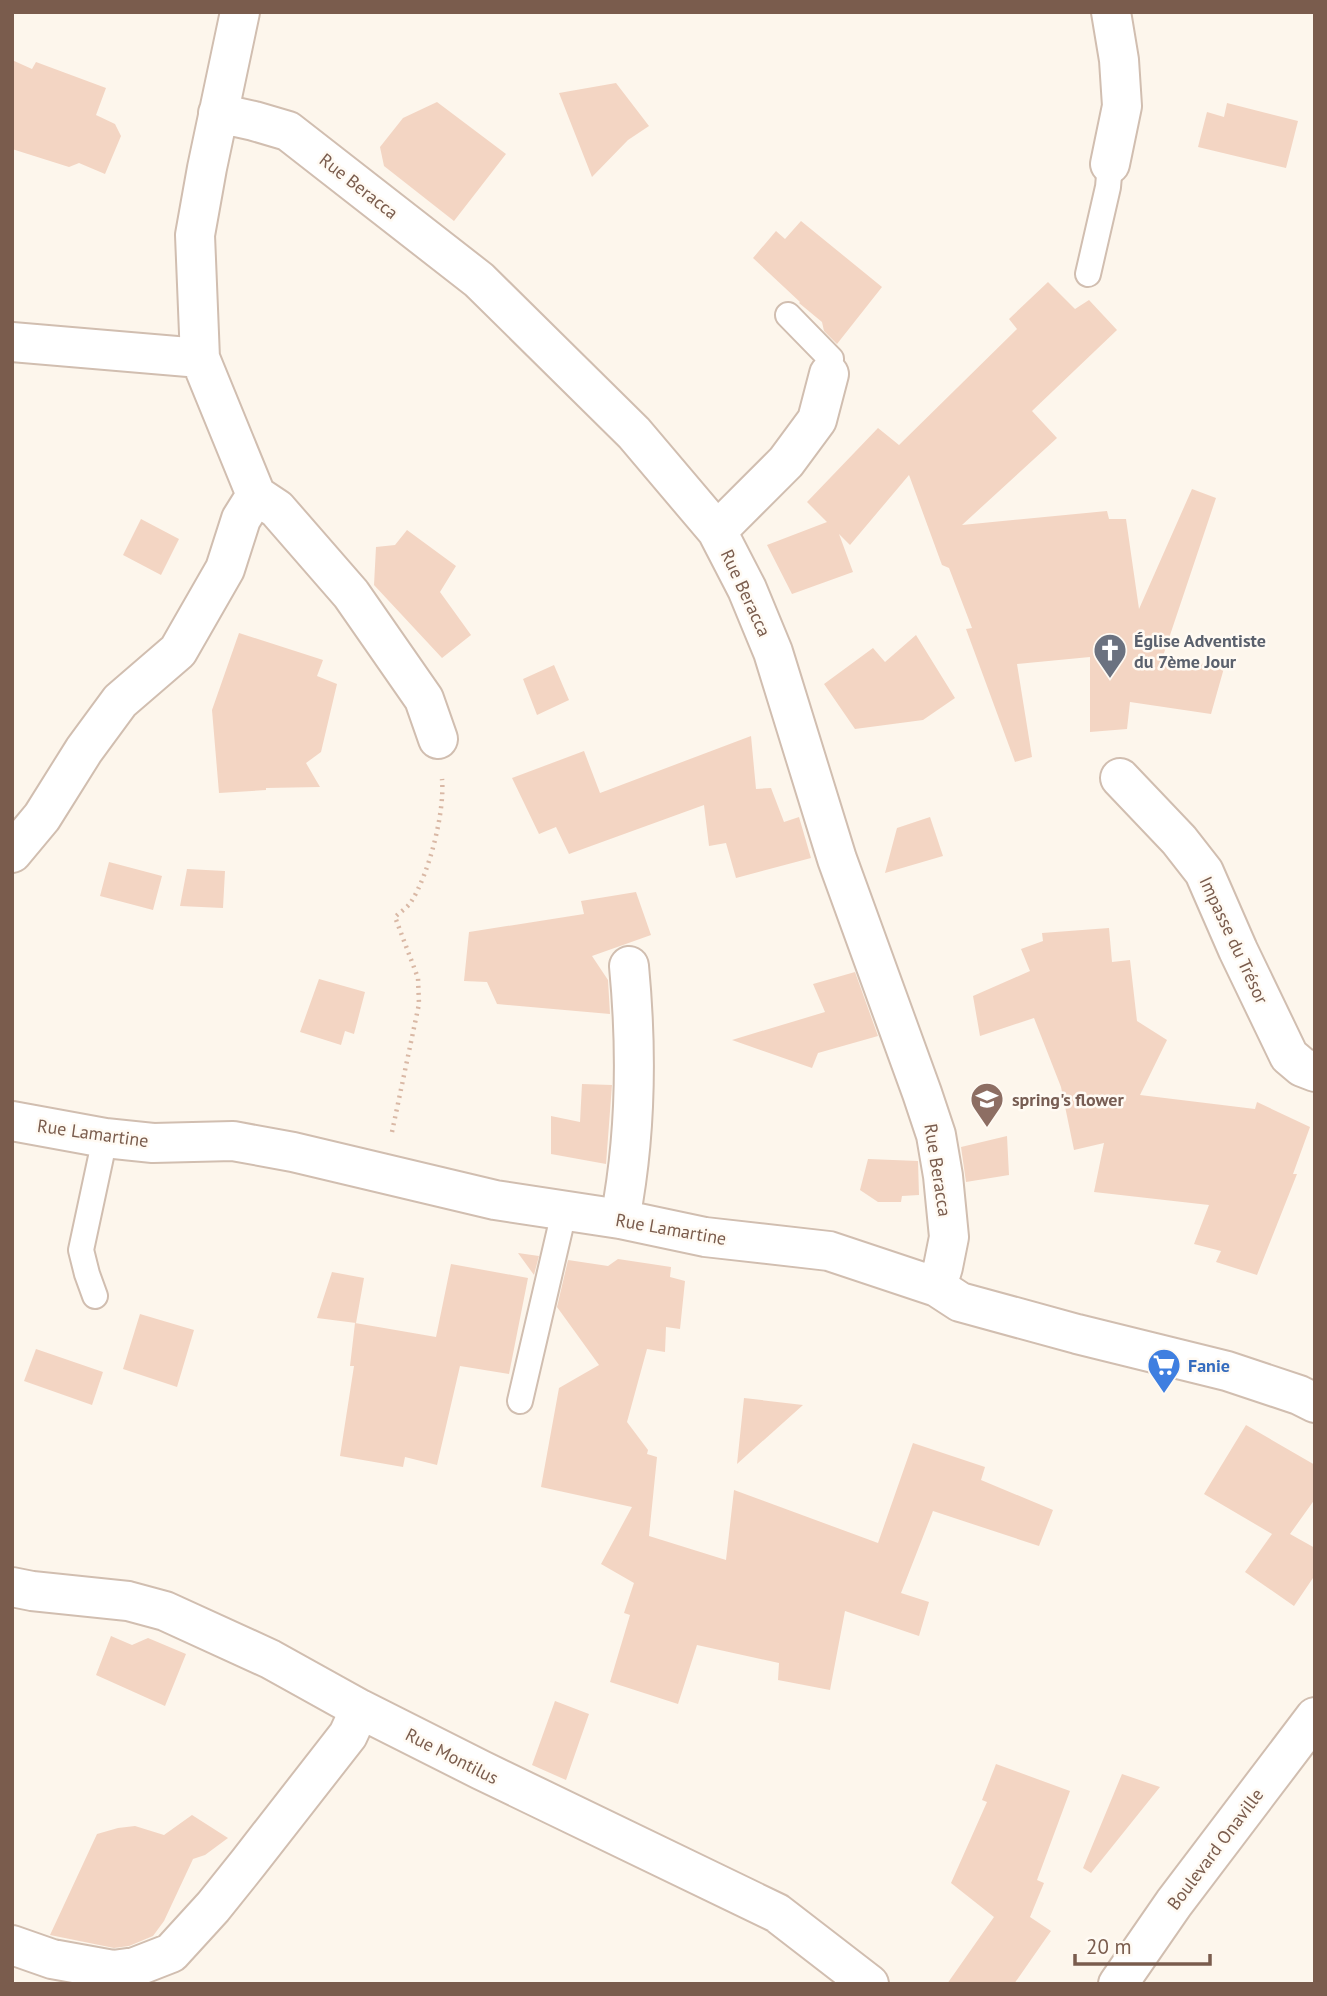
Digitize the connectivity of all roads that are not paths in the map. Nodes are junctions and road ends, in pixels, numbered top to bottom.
1 (240, 12) edge
2 (1111, 12) edge
3 (218, 113) junction
4 (1111, 164) joint
5 (1088, 274) dead end
6 (788, 315) dead end
7 (12, 342) edge
8 (200, 358) junction
9 (829, 374) joint
10 (256, 495) junction
11 (717, 531) junction
12 (438, 739) road end
13 (1120, 778) dead end
14 (12, 853) edge
15 (629, 966) dead end
16 (1315, 1072) edge
17 (12, 1121) edge
18 (105, 1138) junction
19 (564, 1212) junction
20 (620, 1219) junction
21 (937, 1287) junction
22 (95, 1296) dead end
23 (520, 1401) dead end
24 (1315, 1403) edge
25 (12, 1587) edge
26 (360, 1709) junction
27 (1315, 1717) edge
28 (12, 1945) edge
29 (869, 1984) edge
30 (1118, 1984) edge

1 - 3 street
2 - 4 street
3 - 8 street
3 - 11 street, Rue Beracca
4 - 5 lane
6 - 9 lane
7 - 8 street
8 - 10 street
9 - 11 street
10 - 12 street
10 - 14 street
11 - 21 street, Rue Beracca
13 - 16 street, Impasse du Trésor
15 - 20 street
17 - 18 street, Rue Lamartine
18 - 19 street, Rue Lamartine
18 - 22 lane
19 - 20 street, Rue Lamartine
19 - 23 lane
20 - 21 street, Rue Lamartine
21 - 24 street, Rue Lamartine
25 - 26 street, Rue Montilus
26 - 28 street
26 - 29 street, Rue Montilus
27 - 30 street, Boulevard Onaville

